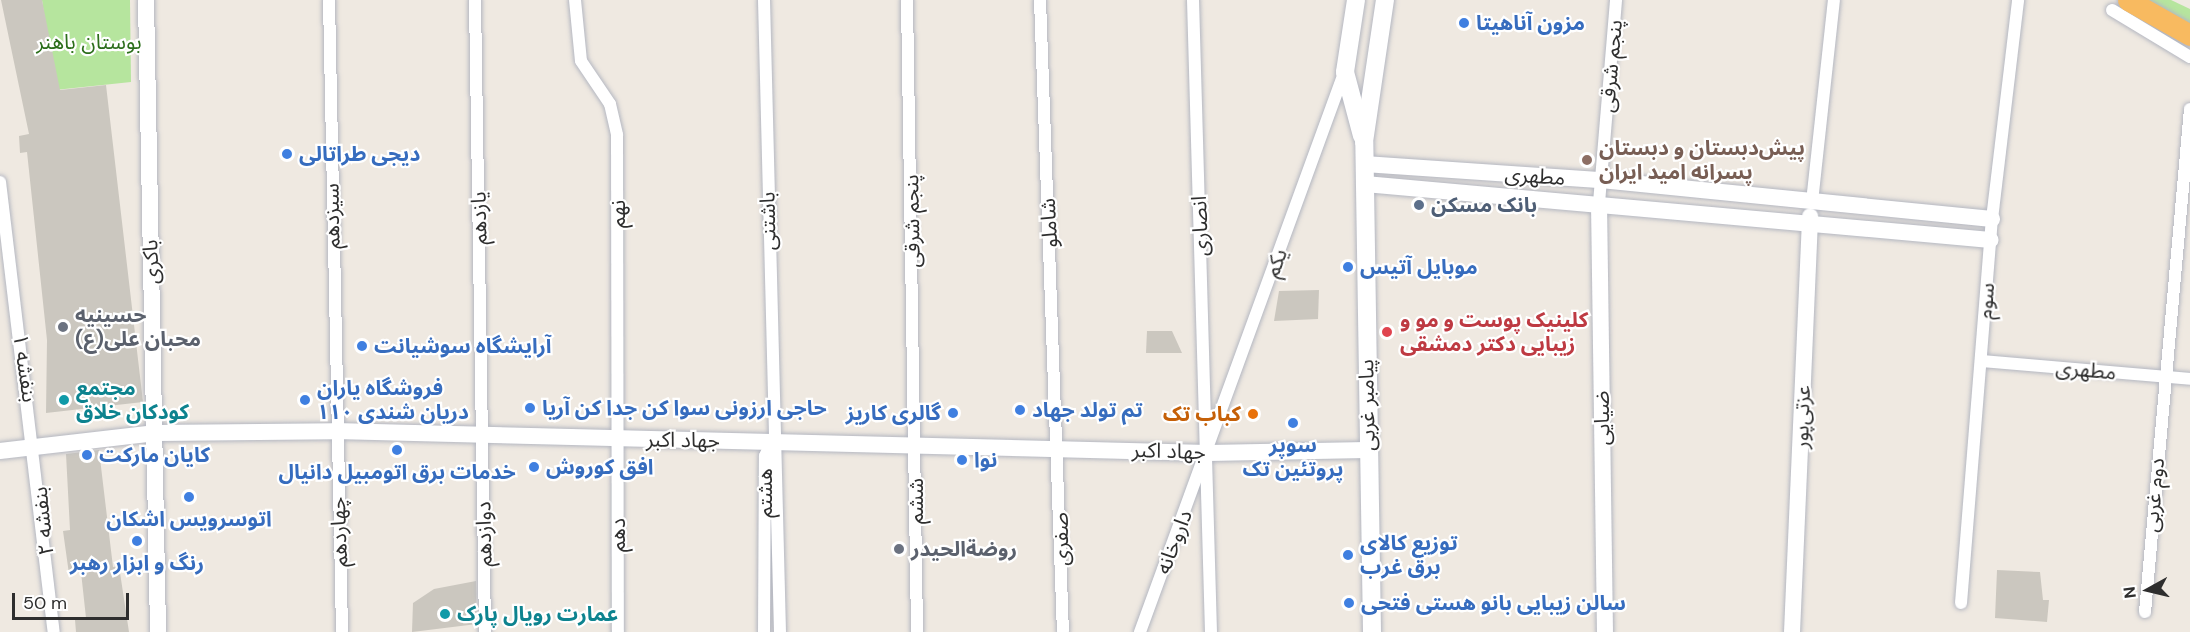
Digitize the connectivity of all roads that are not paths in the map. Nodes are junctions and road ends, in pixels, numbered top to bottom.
1 (146, 0) edge
2 (329, 0) edge
3 (475, 0) edge
4 (575, 0) edge
5 (764, 0) edge
6 (907, 0) edge
7 (1040, 0) edge
8 (1193, 0) edge
9 (1356, 0) edge
10 (1385, 0) edge
11 (1616, 0) edge
12 (1834, 0) edge
13 (2018, 0) edge
14 (2120, 5) edge
15 (2190, 35) edge
16 (2190, 57) edge
17 (1345, 72) junction
18 (2190, 109) edge
19 (1364, 142) junction
20 (1365, 164) junction
21 (1601, 180) junction
22 (0, 182) edge
23 (1365, 184) junction
24 (1812, 202) junction
25 (1599, 203) junction
26 (1992, 219) junction
27 (1809, 226) junction
28 (1990, 240) junction
29 (1982, 361) junction
30 (2164, 377) junction
31 (2190, 379) edge
32 (335, 431) junction
33 (156, 433) junction
34 (482, 437) junction
35 (619, 438) junction
36 (772, 441) junction
37 (916, 442) junction
38 (35, 446) junction
39 (1059, 446) junction
40 (1367, 450) junction
41 (0, 451) edge
42 (1208, 453) junction
43 (1961, 603) dead end
44 (2145, 612) dead end
45 (54, 632) edge
46 (158, 632) edge
47 (342, 632) edge
48 (485, 632) edge
49 (618, 632) edge
50 (764, 632) edge
51 (780, 632) edge
52 (917, 632) edge
53 (1063, 632) edge
54 (1140, 632) edge
55 (1211, 632) edge
56 (1372, 632) edge
57 (1605, 632) edge
58 (1791, 632) edge

1 - 33 street, باکری
2 - 32 street, سیزدهم
3 - 34 street, یازدهم
4 - 35 street, نهم
5 - 36 street, باشتنی
6 - 37 street, پنجم شرقی
7 - 39 street, شاملو
8 - 42 street, انصاری
9 - 17 main road, پیامبر غربی
10 - 19 main road, پیامبر غربی
11 - 21 street, پنجم شرقی
12 - 24 street
13 - 26 street, سوم
14 - 15 highway
14 - 16 street
17 - 19 main road, پیامبر غربی
17 - 42 street, یکم
18 - 30 street, دوم غربی
19 - 20 main road, پیامبر غربی
20 - 21 street, مطهری
20 - 23 main road, پیامبر غربی
21 - 24 street, مطهری
21 - 25 street, پنجم شرقی
22 - 38 street, بنفشه ۱
23 - 25 street, مطهری
23 - 40 main road, پیامبر غربی
24 - 26 street, مطهری
24 - 27 street, عزتی‌پور
25 - 27 street, مطهری
25 - 57 street, ضیایی
26 - 28 street, سوم
27 - 28 street, مطهری
27 - 58 street, عزتی‌پور
28 - 29 street, سوم
29 - 30 street, مطهری
29 - 43 street, سوم
30 - 31 street, مطهری
30 - 44 street, دوم غربی
32 - 33 street, جهاد اکبر
32 - 34 street, جهاد اکبر
32 - 47 street, چهاردهم
33 - 38 street, جهاد اکبر
33 - 46 street, باکری
34 - 35 street, جهاد اکبر
34 - 48 street, دوازدهم
35 - 36 street, جهاد اکبر
35 - 49 street, دهم
36 - 37 street, جهاد اکبر
36 - 50 street, هشتم
36 - 51 street, هشتم
37 - 39 street, جهاد اکبر
37 - 52 street, ششم
38 - 41 street, جهاد اکبر
38 - 45 street, بنفشه ۲
39 - 42 street, جهاد اکبر
39 - 53 street, صفری
40 - 42 street, جهاد اکبر
40 - 56 main road, پیامبر غربی
42 - 54 street, داروخانه
42 - 55 street, انصاری

